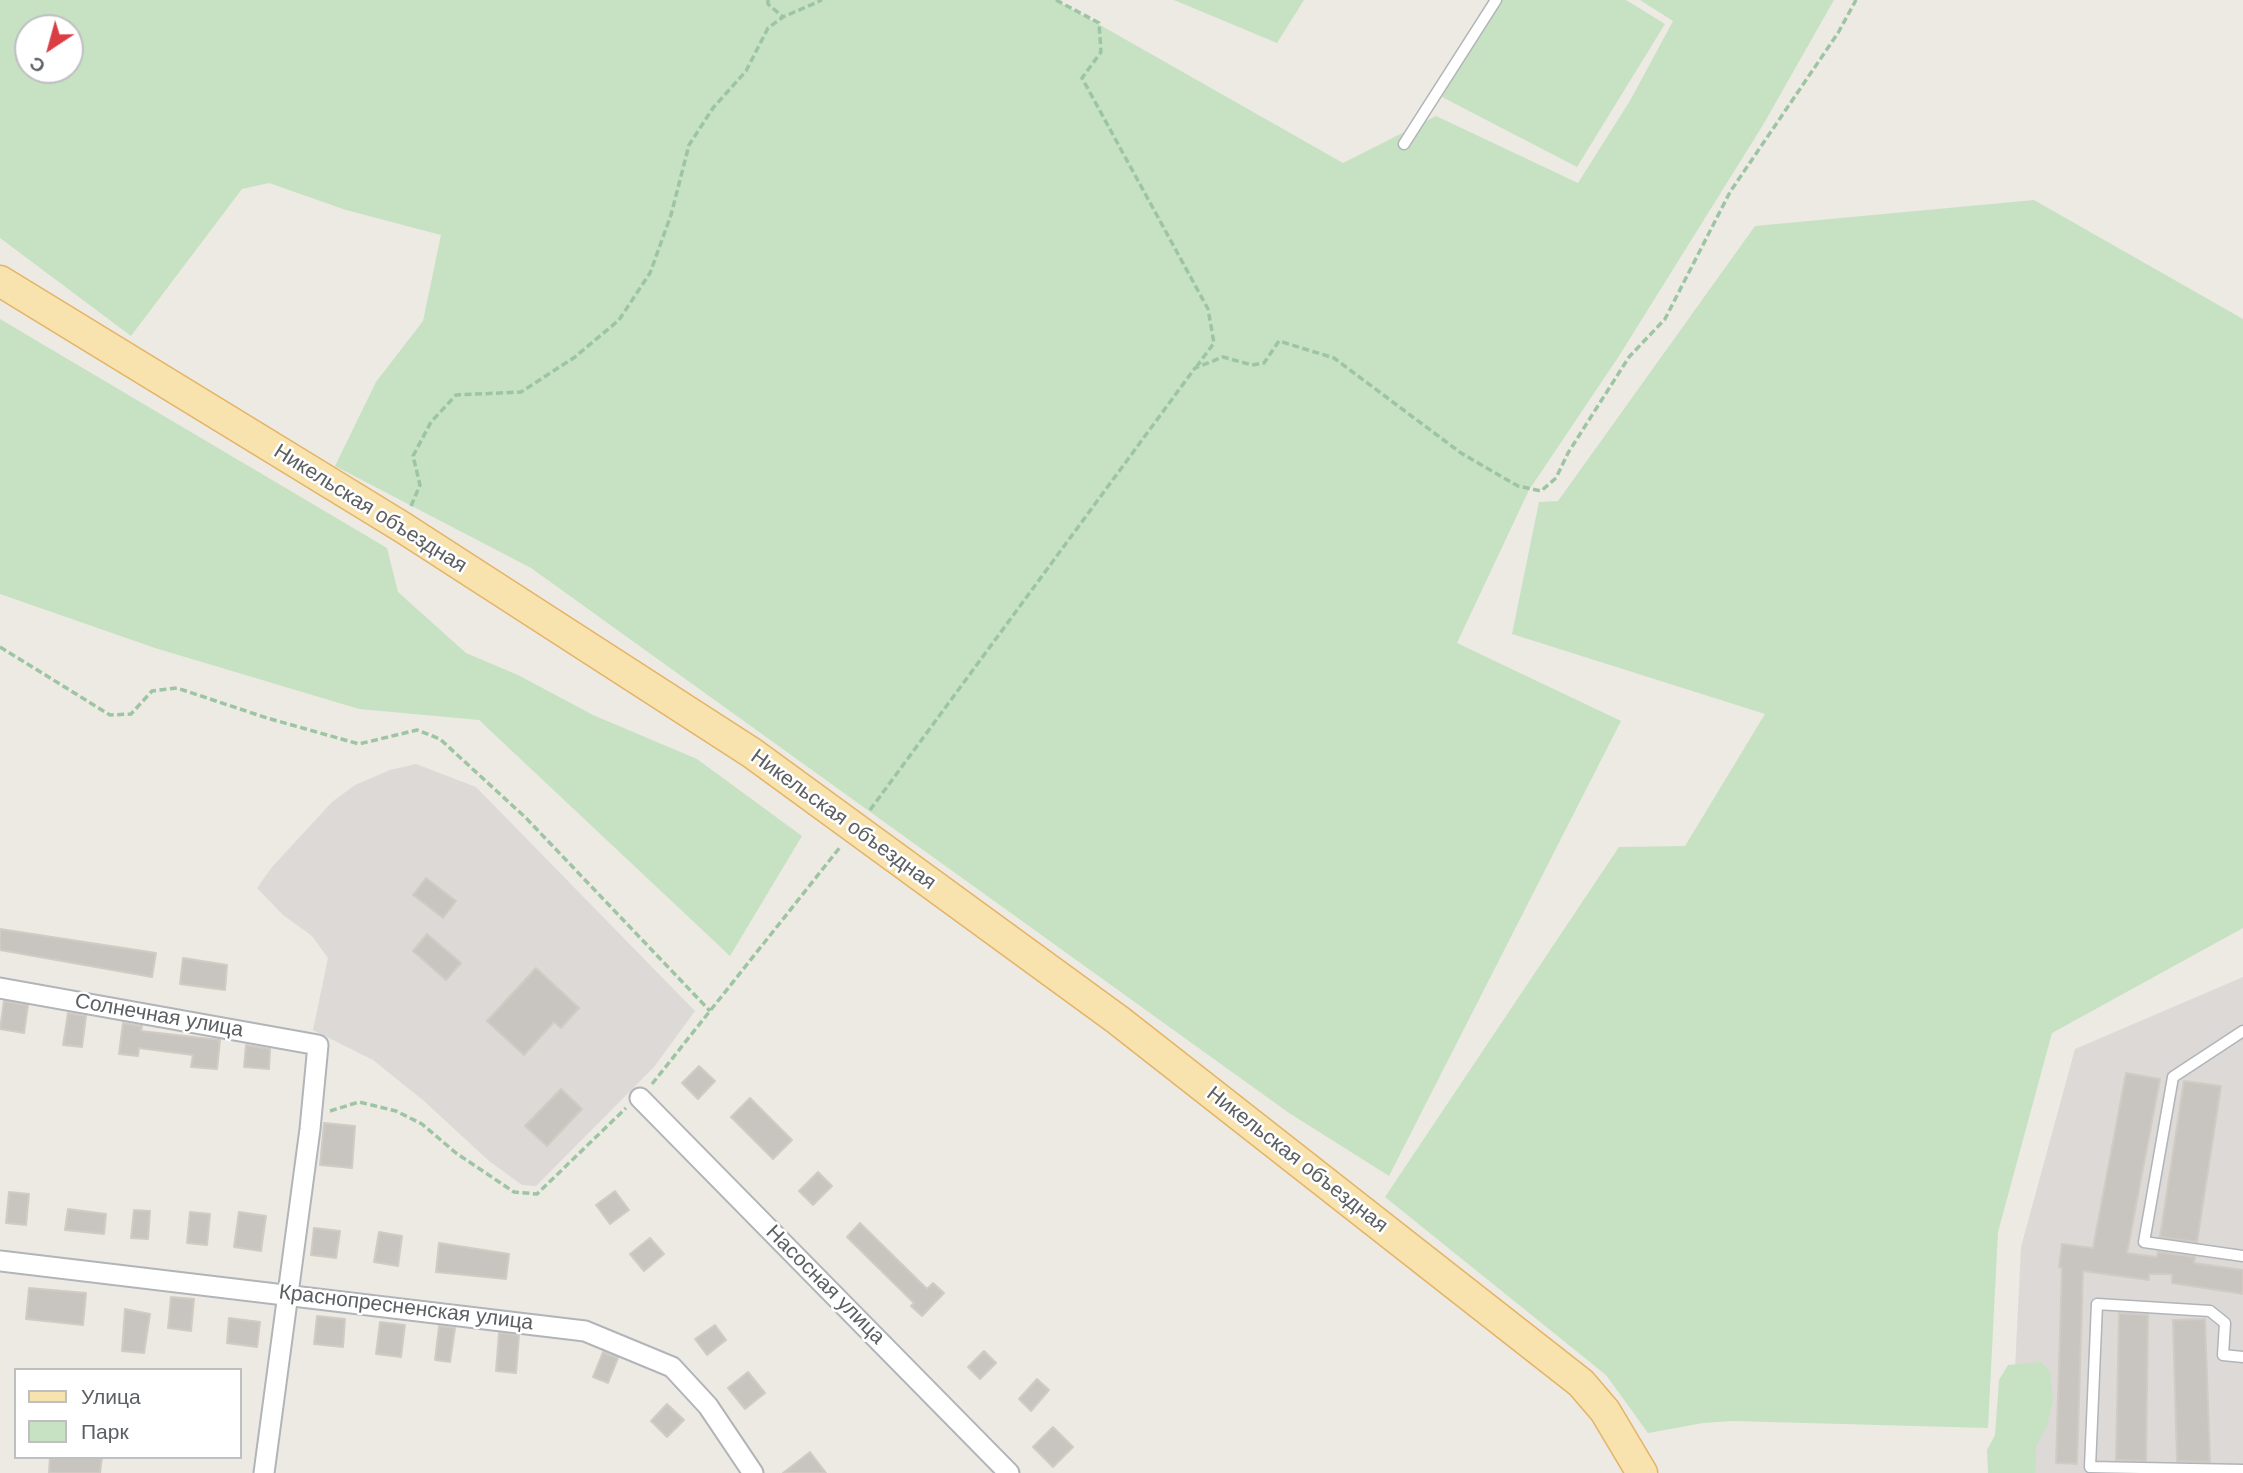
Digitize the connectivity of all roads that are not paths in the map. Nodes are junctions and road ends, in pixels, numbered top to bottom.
1 (1496, 0) edge
2 (1404, 144) dead end
3 (0, 281) edge
4 (0, 988) edge
5 (2243, 1031) edge
6 (640, 1098) road end
7 (2243, 1256) edge
8 (0, 1261) edge
9 (287, 1293) junction
10 (2243, 1357) edge
11 (1623, 1442) junction
12 (2243, 1470) edge
13 (2227, 1471) edge
14 (264, 1473) edge
15 (753, 1473) edge
16 (1009, 1473) edge
17 (1631, 1473) edge
18 (1642, 1473) edge

1 - 2 lane
3 - 11 main road, Никельская объездная
4 - 9 street, Солнечная улица
5 - 7 lane
6 - 16 street, Насосная улица
8 - 9 street, Краснопресненская улица
9 - 14 street
9 - 15 street, Краснопресненская улица
10 - 13 lane
11 - 17 main road
11 - 18 main road
12 - 13 lane

